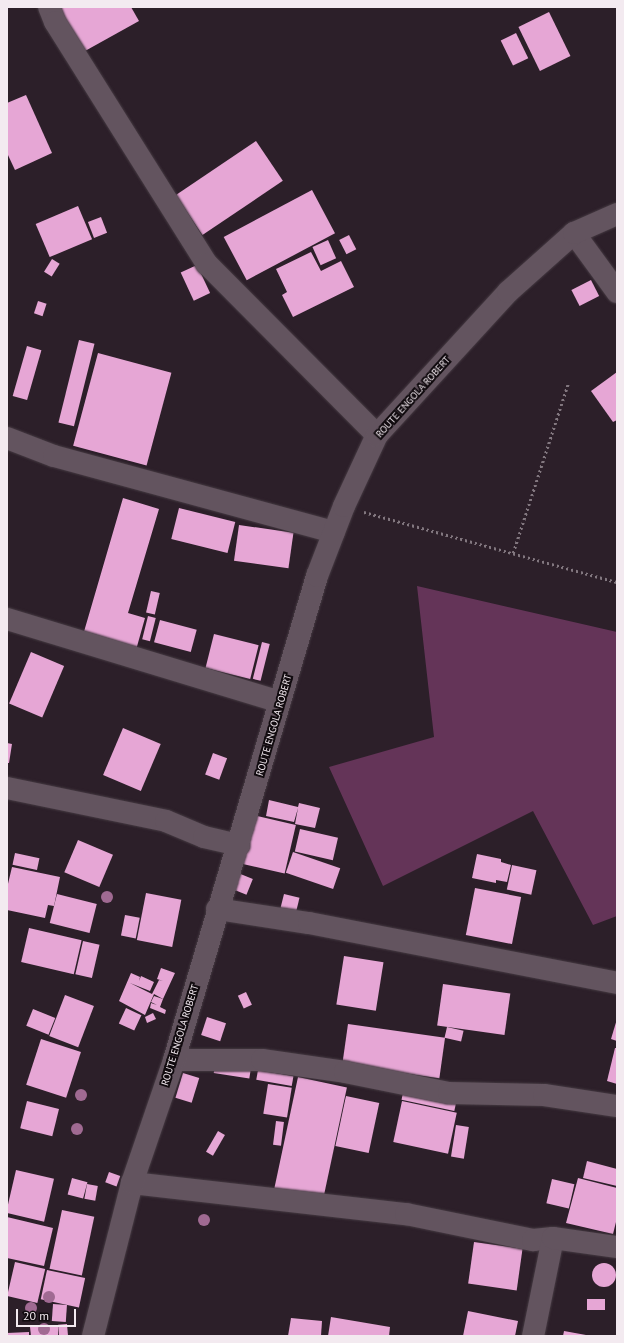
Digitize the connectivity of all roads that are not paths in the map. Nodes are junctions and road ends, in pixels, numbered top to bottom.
1 (49, 7) edge
2 (617, 214) edge
3 (574, 232) junction
4 (617, 292) edge
5 (377, 435) junction
6 (7, 438) edge
7 (334, 532) junction
8 (7, 619) edge
9 (280, 702) junction
10 (7, 788) edge
11 (239, 845) junction
12 (217, 909) junction
13 (617, 983) edge
14 (174, 1060) junction
15 (617, 1106) edge
16 (132, 1183) junction
17 (553, 1238) junction
18 (617, 1247) edge
19 (93, 1336) edge
20 (533, 1336) edge

1 - 5 street
2 - 3 street, ROUTE ENGOLA ROBERT
3 - 4 street
3 - 5 street, ROUTE ENGOLA ROBERT
5 - 7 street, ROUTE ENGOLA ROBERT
6 - 7 street
7 - 9 street, ROUTE ENGOLA ROBERT
8 - 9 street
9 - 11 street, ROUTE ENGOLA ROBERT
10 - 11 street
11 - 12 street, ROUTE ENGOLA ROBERT
12 - 13 street
12 - 14 street, ROUTE ENGOLA ROBERT
14 - 15 street
14 - 16 street, ROUTE ENGOLA ROBERT
16 - 17 street
16 - 19 street, ROUTE ENGOLA ROBERT
17 - 18 street
17 - 20 street

